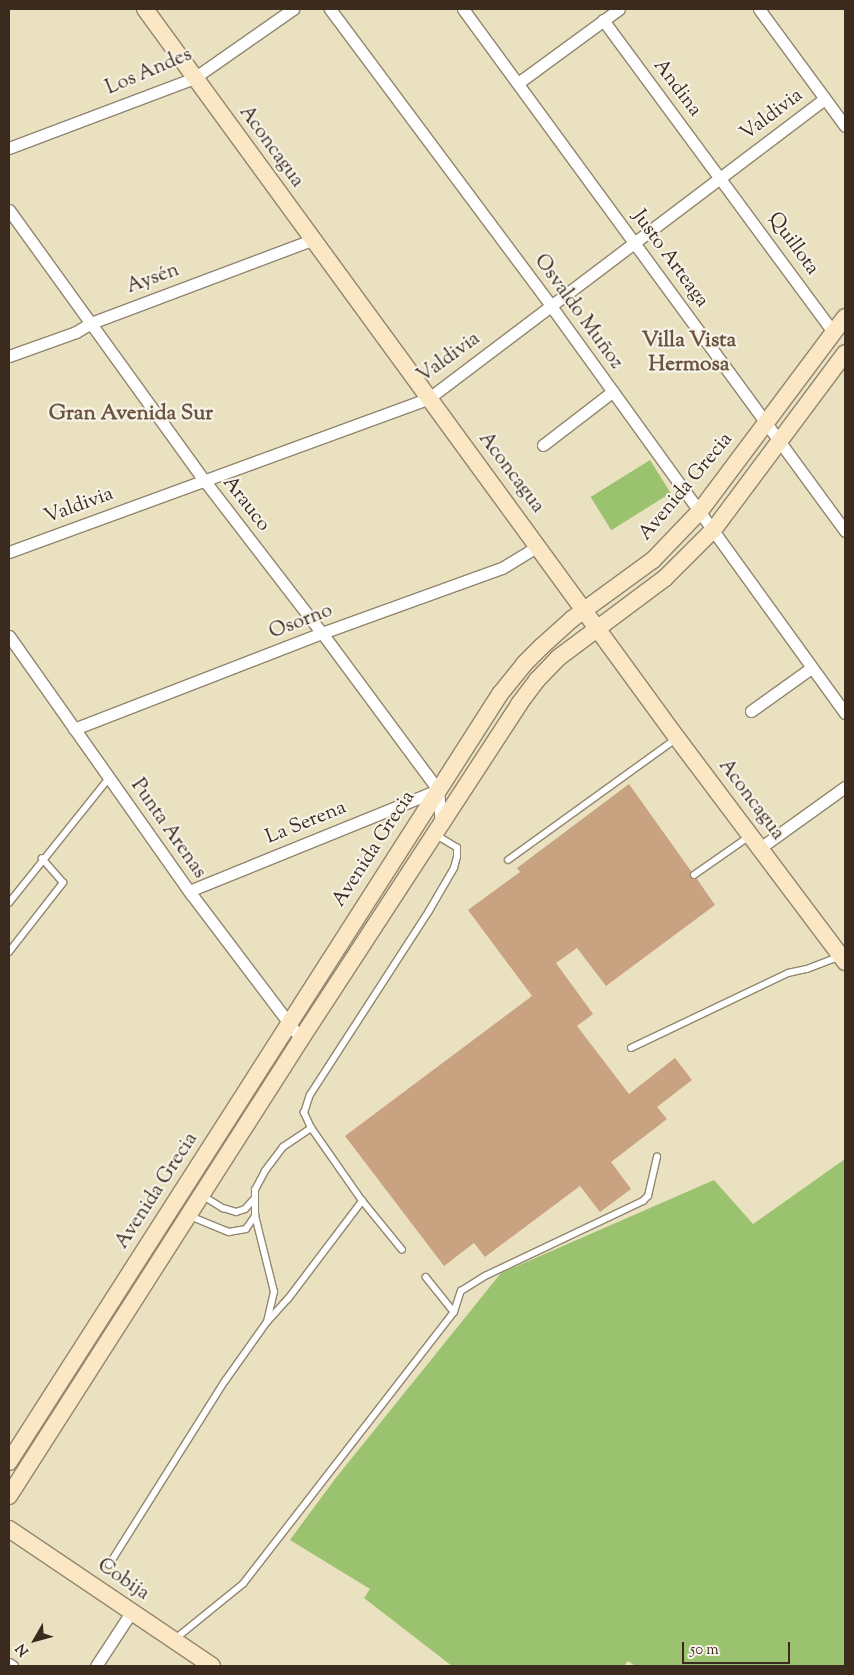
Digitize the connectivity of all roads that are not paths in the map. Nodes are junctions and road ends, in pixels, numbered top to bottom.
1 (145, 9) edge
2 (293, 9) edge
3 (330, 9) edge
4 (463, 9) edge
5 (617, 9) edge
6 (759, 9) edge
7 (278, 13) edge
8 (603, 20) junction
9 (194, 78) junction
10 (518, 83) junction
11 (825, 99) junction
12 (845, 126) edge
13 (9, 148) edge
14 (720, 178) junction
15 (9, 210) edge
16 (312, 240) junction
17 (635, 242) junction
18 (551, 306) junction
19 (845, 318) edge
20 (90, 323) junction
21 (834, 333) junction
22 (845, 353) edge
23 (9, 356) edge
24 (613, 391) junction
25 (429, 398) junction
26 (766, 425) junction
27 (779, 443) junction
28 (544, 445) dead end
29 (204, 480) junction
30 (700, 510) junction
31 (714, 529) junction
32 (845, 531) edge
33 (538, 546) junction
34 (9, 552) edge
35 (584, 610) junction
36 (596, 628) junction
37 (322, 633) junction
38 (9, 636) edge
39 (811, 668) junction
40 (751, 711) dead end
41 (845, 713) edge
42 (74, 729) junction
43 (677, 738) junction
44 (109, 778) junction
45 (845, 787) edge
46 (438, 790) junction
47 (437, 829) junction
48 (755, 842) junction
49 (42, 859) junction
50 (508, 860) dead end
51 (694, 876) dead end
52 (189, 891) junction
53 (9, 903) edge
54 (9, 952) edge
55 (843, 959) edge
56 (288, 1024) junction
57 (300, 1039) junction
58 (631, 1048) dead end
59 (311, 1128) junction
60 (657, 1157) dead end
61 (202, 1194) junction
62 (254, 1199) junction
63 (362, 1201) junction
64 (189, 1216) junction
65 (255, 1216) junction
66 (402, 1250) dead end
67 (426, 1277) dead end
68 (454, 1312) junction
69 (267, 1322) junction
70 (9, 1462) edge
71 (9, 1496) edge
72 (9, 1529) edge
73 (109, 1566) dead end
74 (132, 1611) junction
75 (174, 1640) junction
76 (96, 1666) edge
77 (212, 1666) edge

1 - 9 main road, Aconcagua
2 - 7 street, Los Andes
3 - 18 street, Osvaldo Muñoz
4 - 10 street, Justo Arteaga
5 - 8 street
6 - 11 street
7 - 9 street, Los Andes
8 - 10 street
8 - 14 street, Andina
9 - 13 street, Los Andes
9 - 16 main road, Aconcagua
10 - 17 street, Justo Arteaga
11 - 12 street
11 - 14 street, Valdivia
14 - 17 street, Valdivia
14 - 21 street, Quillota
15 - 20 street, Arauco
16 - 20 street, Aysén
16 - 25 main road, Aconcagua
17 - 18 street, Valdivia
17 - 26 street, Justo Arteaga
18 - 24 street, Osvaldo Muñoz
18 - 25 street, Valdivia
19 - 21 main road, Avenida Grecia
20 - 23 street, Aysén
20 - 29 street, Arauco
21 - 26 main road, Avenida Grecia
22 - 27 main road, Avenida Grecia
24 - 28 street
24 - 30 street, Osvaldo Muñoz
25 - 29 street, Valdivia
25 - 33 main road, Aconcagua
26 - 27 street, Justo Arteaga
26 - 30 main road, Avenida Grecia
27 - 31 main road, Avenida Grecia
27 - 32 street, Justo Arteaga
29 - 34 street, Valdivia
29 - 37 street, Arauco
30 - 31 street, Osvaldo Muñoz
30 - 35 main road, Avenida Grecia
31 - 36 main road, Avenida Grecia
31 - 39 street, Osvaldo Muñoz
33 - 35 main road, Aconcagua
33 - 37 street, Osorno
35 - 36 main road, Aconcagua
35 - 46 main road, Avenida Grecia
36 - 43 main road, Aconcagua
36 - 47 main road, Avenida Grecia
37 - 42 street, Osorno
37 - 46 street, Arauco
38 - 42 street, Punta Arenas
39 - 40 street
39 - 41 street, Osvaldo Muñoz
42 - 44 street, Punta Arenas
43 - 48 main road, Aconcagua
43 - 50 lane
44 - 49 lane
44 - 52 street, Punta Arenas
45 - 48 street
46 - 47 street
46 - 52 street, La Serena
46 - 56 main road, Avenida Grecia
47 - 57 main road, Avenida Grecia
47 - 59 lane
48 - 51 lane
48 - 55 main road, Aconcagua
49 - 53 lane
49 - 54 lane
52 - 56 street, Punta Arenas
55 - 58 lane
56 - 57 street, Punta Arenas
56 - 70 main road, Avenida Grecia
57 - 61 main road, Avenida Grecia
59 - 62 lane
59 - 63 lane
60 - 68 lane
61 - 62 lane
61 - 64 main road, Avenida Grecia
62 - 65 lane
63 - 66 lane
63 - 69 lane
64 - 65 lane
64 - 71 main road, Avenida Grecia
65 - 69 lane
67 - 68 lane
68 - 75 lane
69 - 73 lane
72 - 74 main road, Cobija
74 - 75 main road, Cobija
74 - 76 street
75 - 77 main road, Cobija

